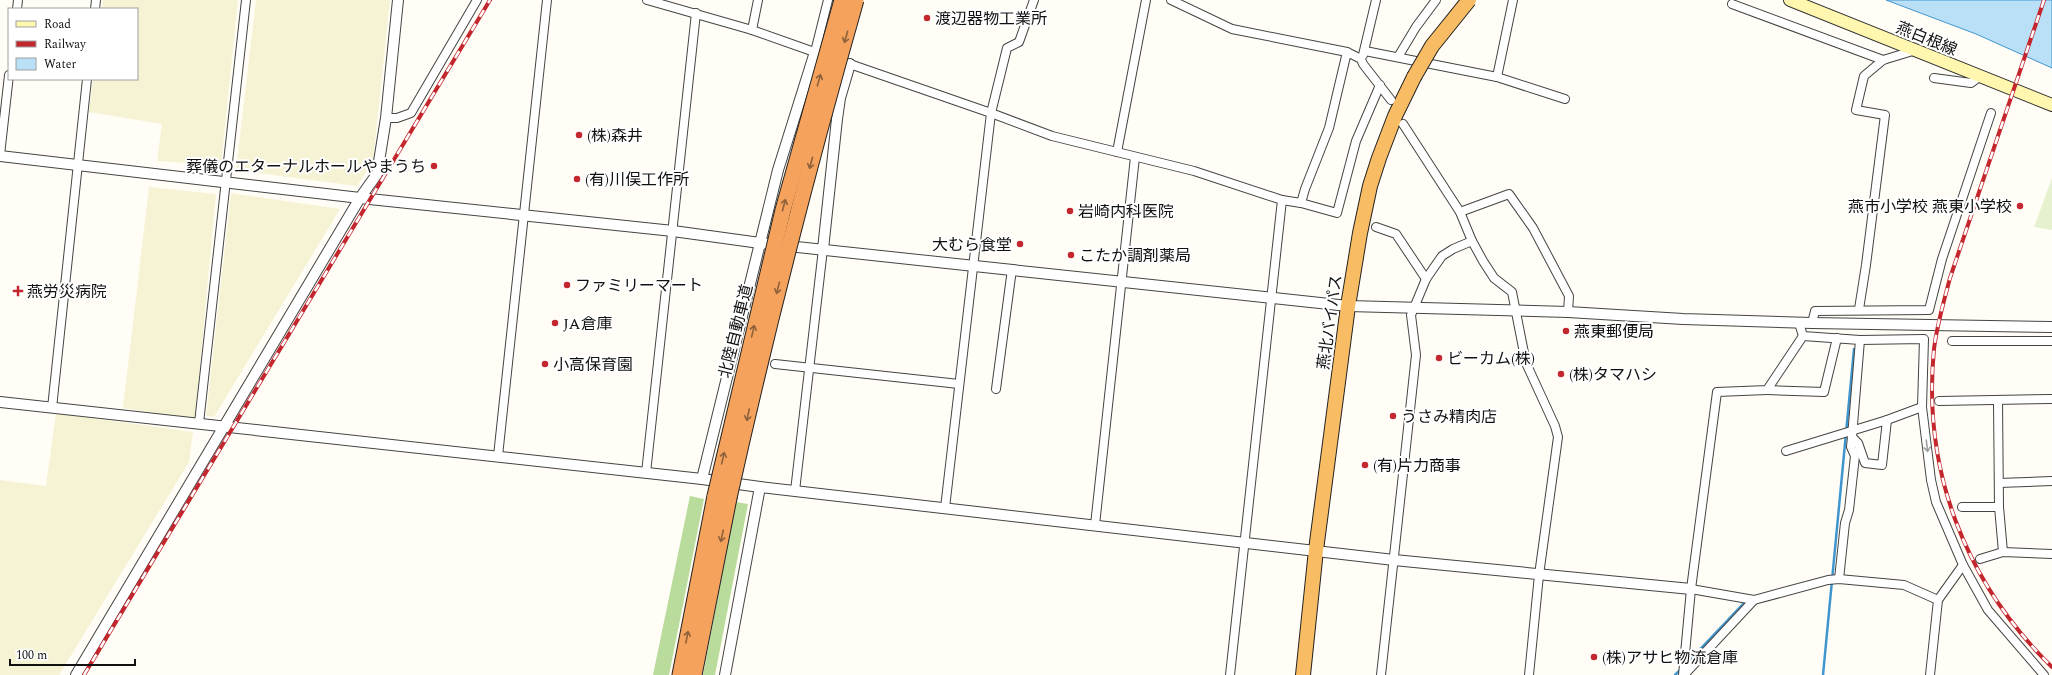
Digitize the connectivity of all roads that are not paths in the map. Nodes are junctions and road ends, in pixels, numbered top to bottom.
1 (246, 0) edge
2 (398, 0) edge
3 (477, 0) edge
4 (547, 0) edge
5 (647, 0) edge
6 (758, 0) edge
7 (828, 0) edge
8 (842, 0) edge
9 (856, 0) edge
10 (1034, 0) edge
11 (1146, 0) edge
12 (1171, 0) edge
13 (1376, 0) edge
14 (1436, 0) edge
15 (1469, 0) edge
16 (1513, 0) edge
17 (1790, 0) edge
18 (1732, 4) dead end
19 (696, 13) junction
20 (752, 30) junction
21 (1916, 50) junction
22 (1365, 51) junction
23 (815, 52) junction
24 (1347, 52) junction
25 (1398, 57) junction
26 (1362, 59) junction
27 (1882, 60) junction
28 (850, 64) junction
29 (1497, 76) junction
30 (1979, 77) junction
31 (1934, 78) dead end
32 (8, 80) edge
33 (87, 80) edge
34 (1380, 85) junction
35 (1565, 99) dead end
36 (1391, 100) dead end
37 (2052, 104) edge
38 (991, 113) junction
39 (1991, 113) dead end
40 (386, 118) junction
41 (1403, 124) dead end
42 (1117, 152) junction
43 (0, 155) edge
44 (1135, 157) junction
45 (78, 164) junction
46 (227, 181) junction
47 (360, 198) junction
48 (1282, 200) junction
49 (1301, 203) junction
50 (1460, 212) junction
51 (524, 215) junction
52 (1376, 227) dead end
53 (673, 231) junction
54 (1472, 241) junction
55 (760, 243) junction
56 (823, 248) junction
57 (973, 265) junction
58 (1012, 269) junction
59 (1426, 279) junction
60 (1121, 282) junction
61 (1270, 298) junction
62 (1348, 306) junction
63 (1414, 308) junction
64 (1859, 309) junction
65 (1517, 310) junction
66 (1568, 312) junction
67 (1800, 322) junction
68 (1812, 323) junction
69 (2052, 327) edge
70 (1803, 336) junction
71 (1837, 338) junction
72 (1860, 340) junction
73 (1952, 341) dead end
74 (2052, 341) edge
75 (775, 364) dead end
76 (808, 368) junction
77 (959, 384) junction
78 (996, 389) dead end
79 (1767, 390) junction
80 (2052, 399) edge
81 (1939, 401) dead end
82 (1998, 401) junction
83 (0, 402) edge
84 (1924, 403) junction
85 (52, 408) junction
86 (1888, 420) junction
87 (199, 423) junction
88 (224, 426) junction
89 (1852, 434) junction
90 (1786, 450) dead end
91 (498, 456) junction
92 (646, 473) junction
93 (702, 479) junction
94 (2052, 481) edge
95 (1999, 483) junction
96 (760, 487) junction
97 (795, 491) junction
98 (722, 497) junction
99 (1962, 507) dead end
100 (1999, 507) junction
101 (945, 508) junction
102 (1095, 525) junction
103 (1244, 542) junction
104 (1316, 550) junction
105 (2003, 552) junction
106 (2052, 554) edge
107 (1980, 559) dead end
108 (1394, 560) junction
109 (1963, 565) junction
110 (1539, 575) junction
111 (1838, 579) junction
112 (1691, 589) junction
113 (1754, 600) junction
114 (1938, 600) junction
115 (76, 675) edge
116 (680, 675) edge
117 (694, 675) edge
118 (726, 675) edge
119 (1230, 675) edge
120 (1302, 675) edge
121 (1381, 675) edge
122 (1528, 675) edge
123 (1683, 675) edge
124 (1930, 675) edge
125 (2044, 675) edge

1 - 46 street
2 - 40 street
3 - 40 street
4 - 51 street
5 - 19 street
6 - 20 street
7 - 23 street
98 -> 8 highway, 北陸自動車道, bridge
9 -> 98 highway, 北陸自動車道, bridge
10 - 38 street
11 - 42 street
12 - 24 street
13 - 22 street
14 - 25 street
15 - 62 highway, 燕北バイパス, bridge
16 - 29 street
17 - 21 main road, 燕白根線
18 - 27 street
19 - 20 street
19 - 53 street
20 - 23 street
21 - 27 street
21 - 30 main road, 燕白根線
22 - 25 street
22 - 26 street
23 - 28 street
23 - 55 street
24 - 26 street
24 - 49 street
25 - 29 street
26 - 34 street
27 - 64 street
28 - 38 street
28 - 56 street
29 - 35 street
30 - 31 street
30 - 37 main road, 燕白根線
32 - 43 street
33 - 45 street
34 - 36 street
34 - 49 street
38 - 42 street
38 - 57 street
39 - 64 street
40 - 47 street
41 - 50 street
42 - 44 street
43 - 45 street
44 - 48 street
44 - 60 street
45 - 46 street
45 - 85 street
46 - 47 street
46 - 87 street
47 - 51 street
47 - 88 street
48 - 49 street
48 - 61 street
50 - 54 street
50 - 66 street
51 - 53 street
51 - 91 street
52 - 59 street
53 - 55 street
53 - 92 street
54 - 59 street
54 - 65 street
55 - 56 street
55 - 93 street
56 - 57 street
56 - 76 street
57 - 58 street
57 - 77 street
58 - 60 street
58 - 78 street
59 - 63 street
60 - 61 street
60 - 102 street
61 - 62 street
61 - 103 street
62 - 63 street
62 - 104 highway, 燕北バイパス
63 - 65 street
63 - 108 street
64 - 68 street
65 - 66 street
65 - 110 street
66 - 67 street
67 - 68 street
67 - 70 street
68 - 69 street
70 - 71 street
70 - 79 street
71 - 72 street
71 - 79 street
72 - 84 street
72 - 89 street
73 - 74 street
75 - 76 street
76 - 77 street
76 - 97 street
77 - 101 street
79 - 112 street
80 - 82 street
81 - 82 street
82 - 95 street
83 - 85 street
84 - 86 street
84 -> 109 street
85 - 87 street
86 - 89 street
86 - 89 street
87 - 88 street
88 - 91 street
88 - 115 street
89 - 90 street
89 - 111 street
91 - 92 street
92 - 93 street
93 - 96 street
94 - 95 street
95 - 100 street
96 - 97 street
96 - 118 street
97 - 101 street
116 -> 98 highway, 北陸自動車道
98 -> 117 highway, 北陸自動車道
99 - 100 street
100 - 105 street
101 - 102 street
102 - 103 street
103 - 104 street
103 - 119 street
104 - 108 street
104 - 120 highway, 燕北バイパス
105 - 106 street
105 - 107 street
108 - 110 street
108 - 121 street
109 - 114 street
109 - 125 street
110 - 112 street
110 - 122 street
111 - 113 street
111 - 114 street
112 - 113 street
112 - 123 street
113 - 123 street
114 - 124 street

